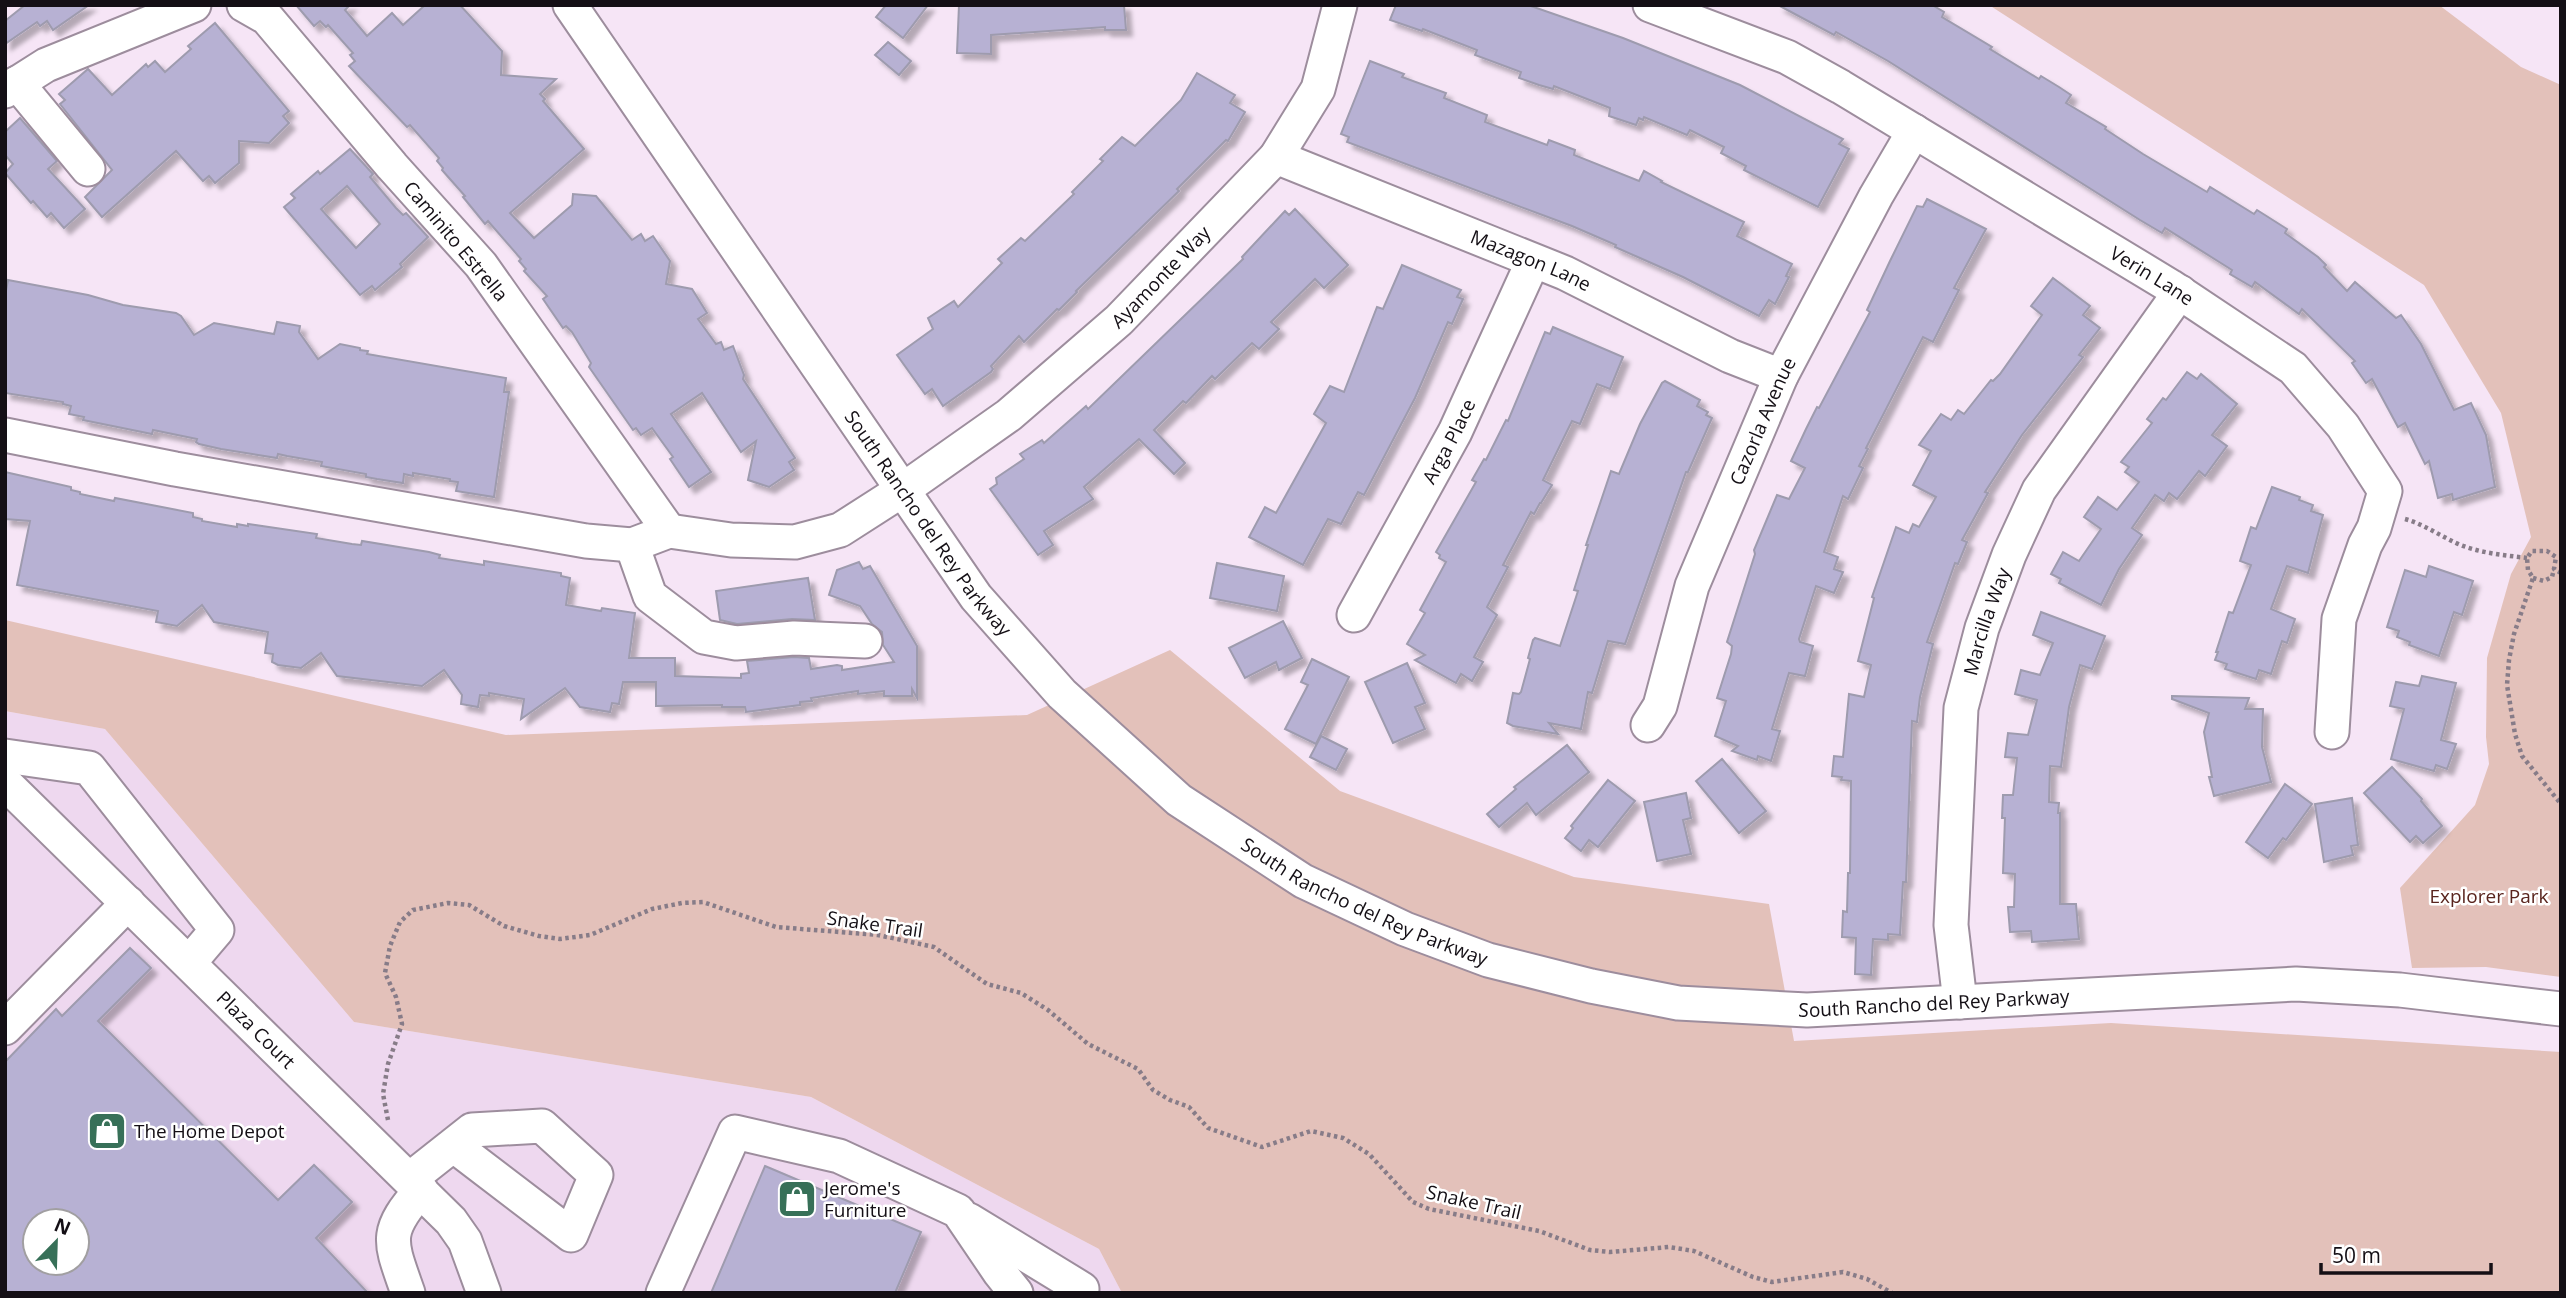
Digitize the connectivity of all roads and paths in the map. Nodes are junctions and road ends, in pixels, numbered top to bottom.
1 (194, 5) edge
2 (244, 5) edge
3 (570, 5) edge
4 (1340, 5) edge
5 (1650, 5) edge
6 (11, 87) edge
7 (1914, 131) junction
8 (1276, 157) junction
9 (88, 169) dead end
10 (1533, 261) junction
11 (2180, 292) junction
12 (1781, 376) junction
13 (5, 436) edge
14 (904, 489) junction
15 (2379, 512) junction
16 (669, 531) junction
17 (632, 545) junction
18 (2527, 558) junction
19 (2554, 569) junction
20 (2561, 573) edge
21 (2533, 578) junction
22 (1354, 615) dead end
23 (865, 641) dead end
24 (1647, 725) dead end
25 (2332, 732) dead end
26 (5, 756) edge
27 (5, 783) edge
28 (2561, 804) edge
29 (128, 903) junction
30 (189, 962) junction
31 (1960, 1002) junction
32 (2561, 1009) edge
33 (5, 1028) edge
34 (390, 1126) dead end
35 (453, 1145) dead end
36 (416, 1185) junction
37 (961, 1216) junction
38 (1082, 1289) dead end
39 (408, 1293) edge
40 (484, 1293) edge
41 (663, 1293) edge
42 (1016, 1293) edge
43 (1892, 1293) edge

1 - 6 street
2 - 16 street, Caminito Estrella
3 - 14 street, South Rancho del Rey Parkway
4 - 8 street, Ayamonte Way
5 - 7 street, Verin Lane
6 - 9 street
7 - 11 street, Verin Lane
7 - 12 street, Cazorla Avenue
8 - 10 street, Mazagon Lane
8 - 14 street, Ayamonte Way
10 - 12 street, Mazagon Lane
10 - 22 street, Arga Place
11 - 15 street, Verin Lane
11 - 31 street, Marcilla Way
12 - 24 street, Cazorla Avenue
13 - 17 street
14 - 16 street
14 - 31 street, South Rancho del Rey Parkway
15 - 18 path
15 - 25 street, Verin Lane
16 - 17 street
17 - 23 street
18 - 19 path
18 - 21 path
19 - 20 path
19 - 21 path
21 - 28 path
26 - 30 street
27 - 29 street, Plaza Court
29 - 30 street, Plaza Court
29 - 33 street
30 - 36 street, Plaza Court
31 - 32 street, South Rancho del Rey Parkway
34 - 43 path, Snake Trail
35 - 36 street
36 - 39 street
36 - 40 street, Plaza Court
37 - 38 street
37 - 41 street
37 - 42 street

